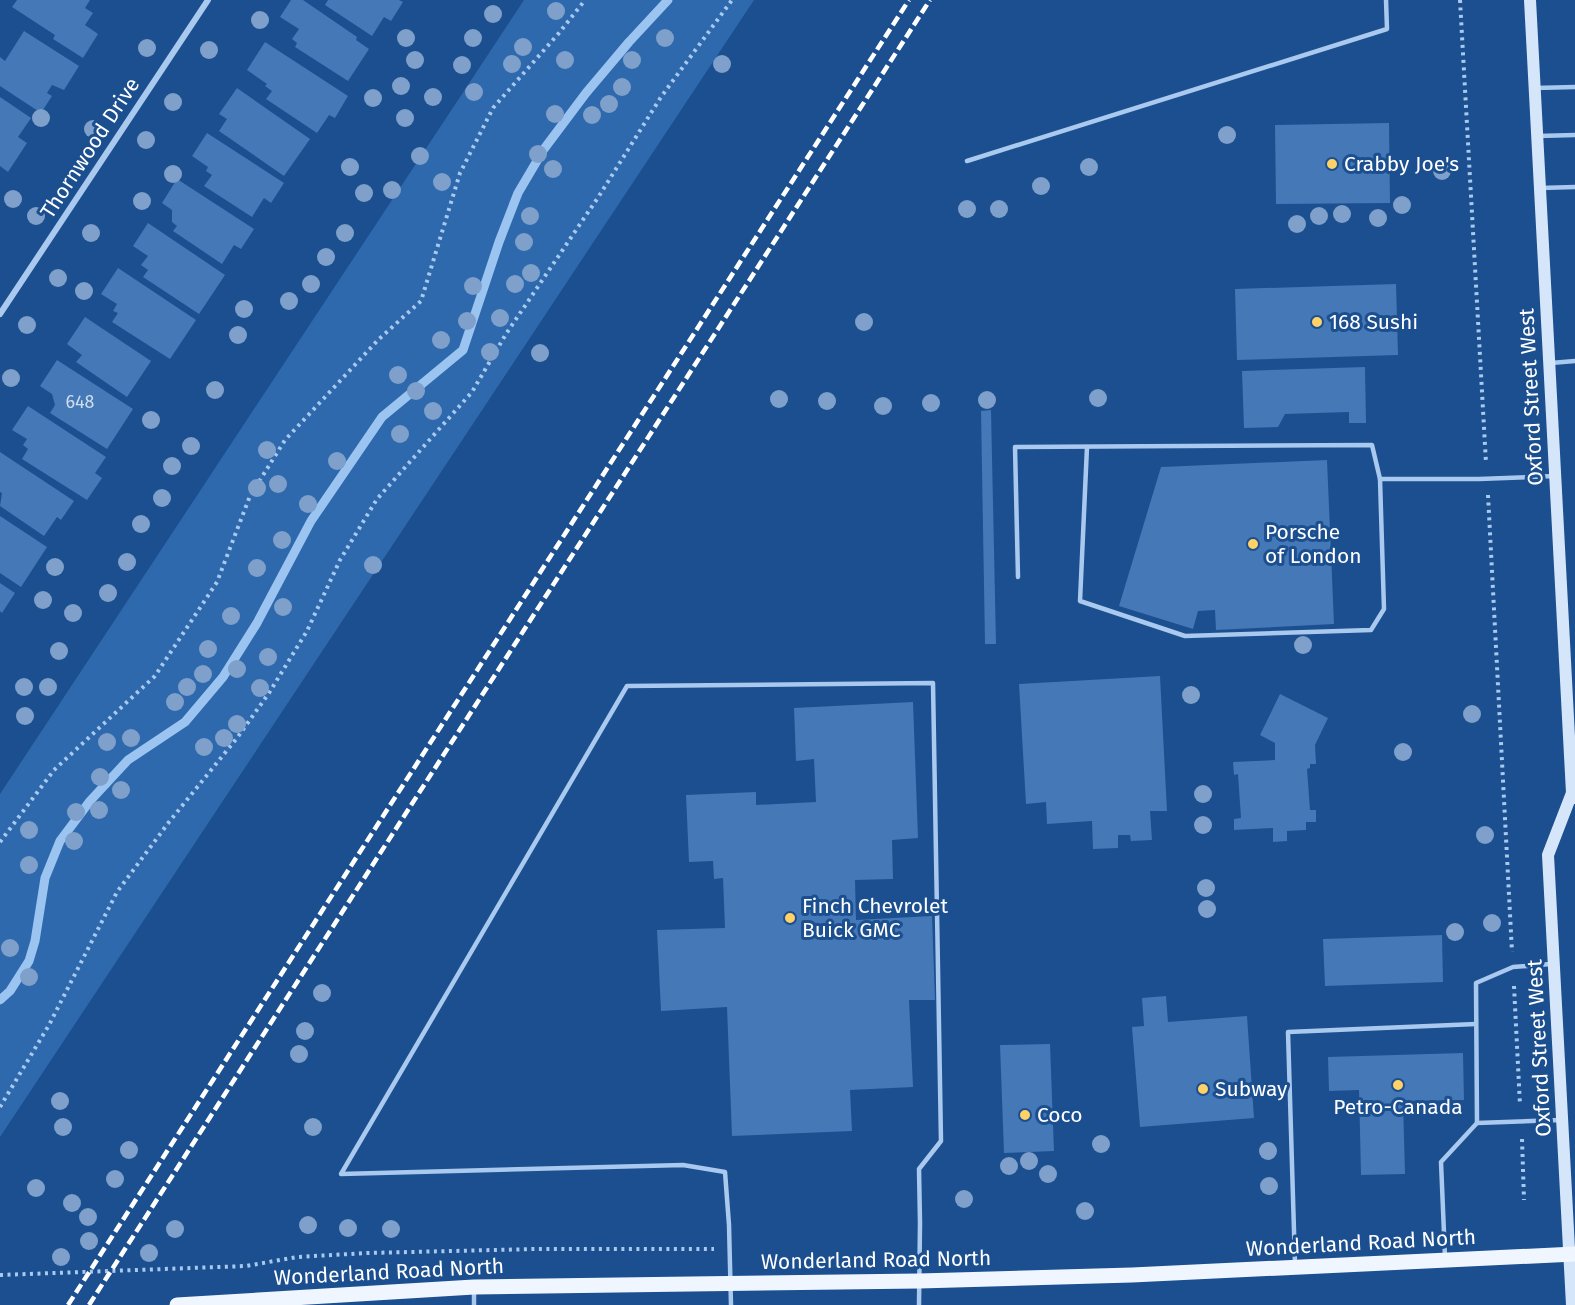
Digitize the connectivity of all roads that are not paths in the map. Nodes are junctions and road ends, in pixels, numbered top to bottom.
1 (207, 0) edge
2 (1386, 0) edge
3 (1530, 0) edge
4 (1575, 87) edge
5 (1535, 88) junction
6 (1575, 135) edge
7 (1538, 136) junction
8 (967, 162) dead end
9 (1575, 187) edge
10 (1540, 188) junction
11 (0, 314) edge
12 (1575, 361) edge
13 (1550, 363) junction
14 (1087, 447) junction
15 (1555, 476) junction
16 (1380, 479) junction
17 (1018, 577) dead end
18 (1569, 645) edge
19 (1574, 796) edge
20 (1554, 964) junction
21 (1476, 1024) junction
22 (1563, 1120) junction
23 (1477, 1123) junction
24 (1572, 1254) edge
25 (1445, 1261) junction
26 (1295, 1268) junction
27 (919, 1281) junction
28 (731, 1283) junction
29 (474, 1287) junction
30 (177, 1305) edge
31 (474, 1305) edge
32 (731, 1305) edge
33 (919, 1305) edge
34 (1572, 1305) edge

1 - 11 street, Thornwood Drive
2 - 8 lane
3 - 5 main road, Oxford Street West
4 - 5 lane
5 - 7 main road, Oxford Street West
6 - 7 lane
7 - 10 main road, Oxford Street West
9 - 10 lane
10 - 13 main road, Oxford Street West
12 - 13 lane
13 - 15 main road, Oxford Street West
14 - 16 lane
14 - 16 lane
14 - 17 lane
15 - 16 lane
15 - 18 main road, Oxford Street West
18 - 19 main road, Oxford Street West
19 - 20 main road, Oxford Street West
20 - 21 lane
20 - 22 main road, Oxford Street West
21 - 23 lane
21 - 26 lane
22 - 23 lane
22 - 24 main road, Oxford Street West
23 - 25 lane
24 - 25 main road, Wonderland Road North
24 - 34 main road, Oxford Street West
25 - 26 main road, Wonderland Road North
26 - 27 main road, Wonderland Road North
27 - 28 main road, Wonderland Road North
27 - 28 lane
27 - 33 lane
28 - 29 main road, Wonderland Road North
28 - 32 lane
29 - 30 main road, Wonderland Road North
29 - 31 lane

